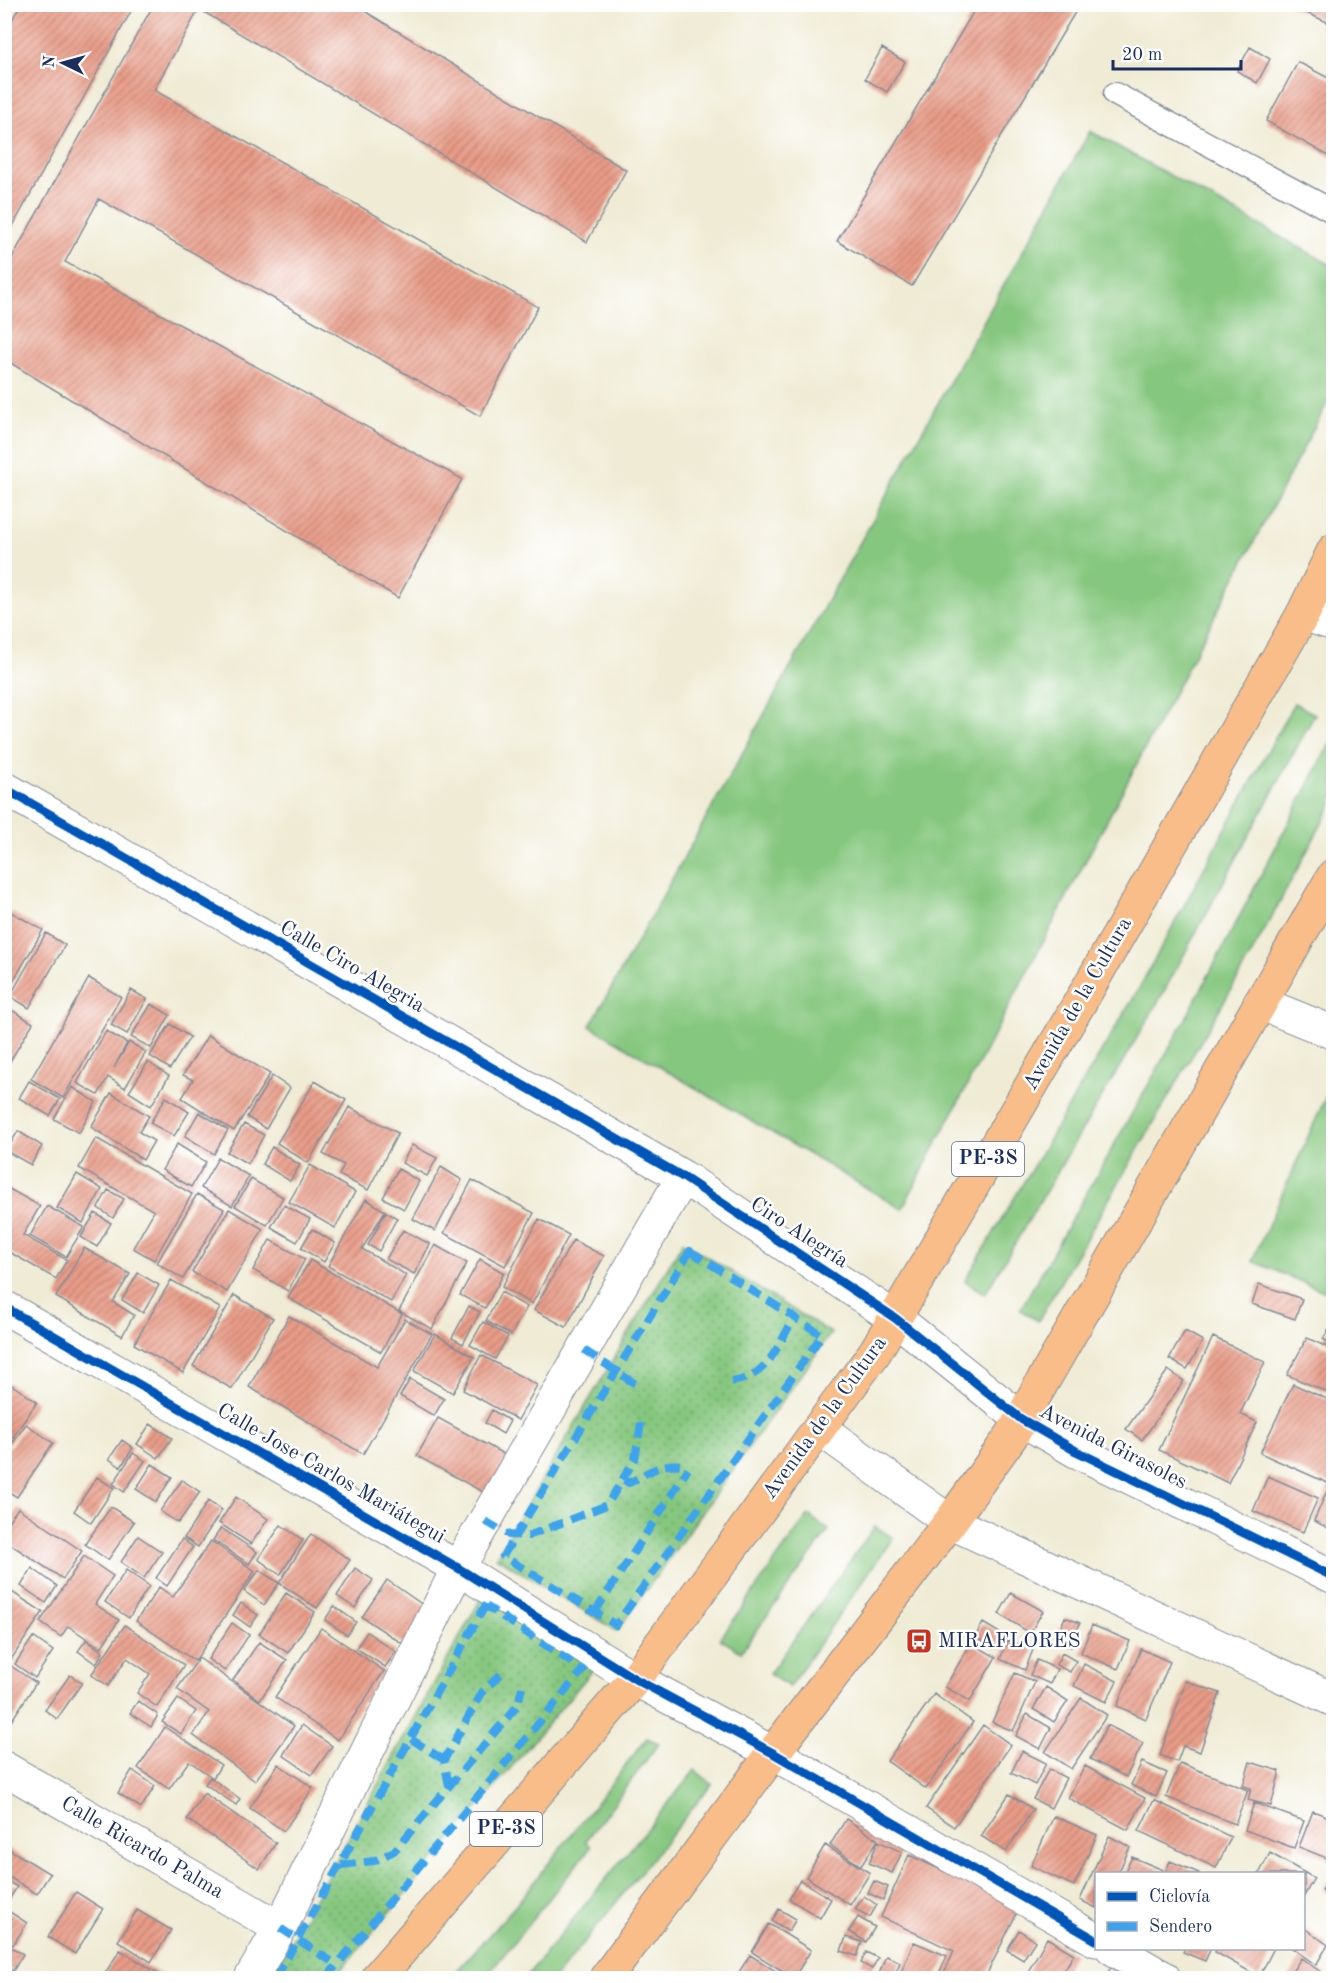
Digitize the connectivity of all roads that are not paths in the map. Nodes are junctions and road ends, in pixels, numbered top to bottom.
1 (1115, 94) dead end
2 (1334, 212) edge
3 (1334, 550) edge
4 (1303, 614) junction
5 (1334, 624) edge
6 (4, 788) edge
7 (1334, 875) edge
8 (1260, 1003) junction
9 (1334, 1033) edge
10 (682, 1178) junction
11 (4, 1307) edge
12 (895, 1318) junction
13 (1021, 1419) junction
14 (819, 1428) junction
15 (950, 1522) junction
16 (458, 1568) junction
17 (1334, 1577) edge
18 (635, 1679) junction
19 (1334, 1700) edge
20 (773, 1753) junction
21 (4, 1768) edge
22 (280, 1928) junction
23 (1095, 1939) edge
24 (1115, 1950) edge
25 (251, 1978) edge
26 (376, 1978) edge
27 (606, 1978) edge
28 (1164, 1978) edge

1 - 2 lane
3 - 4 highway, Avenida de la Cultura / PE-3S
4 - 5 street
4 - 12 highway, Avenida de la Cultura / PE-3S
6 - 10 street, Calle Ciro Alegria
7 - 8 highway
8 - 9 street
8 - 13 highway
10 - 12 street, Ciro Alegría
10 - 16 street
11 - 16 street, Calle Jose Carlos Mariátegui
12 - 13 street, Avenida Girasoles
12 - 14 highway, Avenida de la Cultura / PE-3S
13 - 15 highway
13 - 17 street, Avenida Girasoles
14 - 15 street
14 - 18 highway, Avenida de la Cultura / PE-3S
15 - 19 street
15 - 20 highway
16 - 18 street, Calle Jose Carlos Mariátegui
16 - 22 street
18 - 20 street, Calle Jose Carlos Mariátegui
18 - 26 highway, Avenida de la Cultura / PE-3S
20 - 23 street, Calle Jose Carlos Mariátegui
20 - 27 highway
21 - 22 street, Calle Ricardo Palma
22 - 25 street
24 - 28 street

